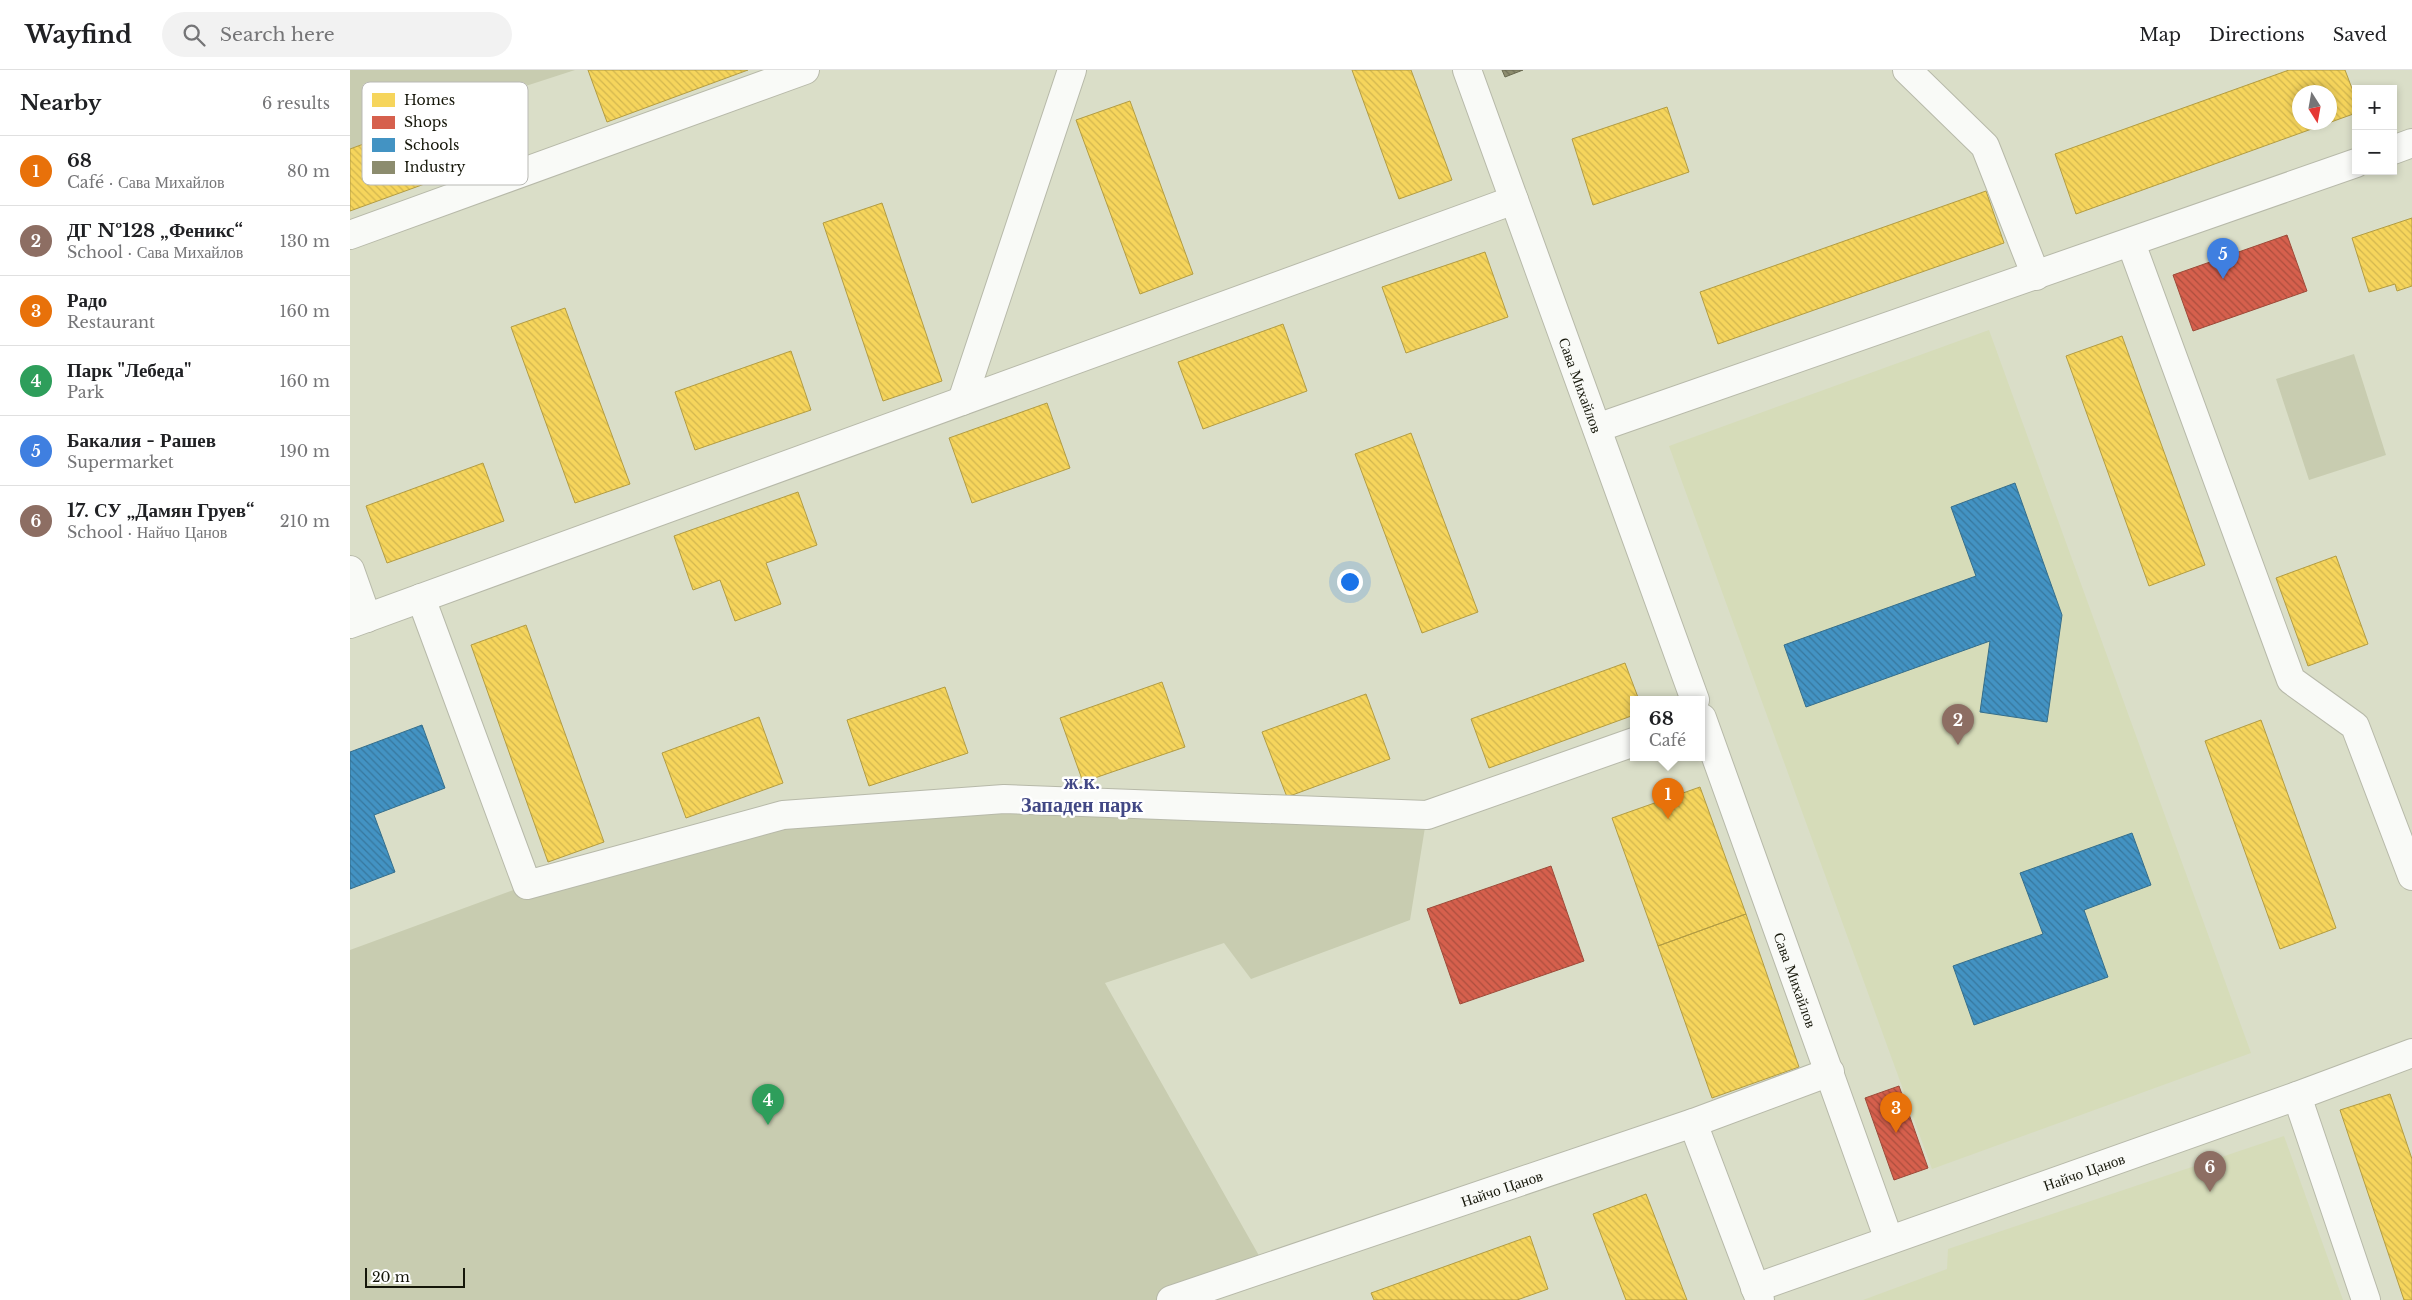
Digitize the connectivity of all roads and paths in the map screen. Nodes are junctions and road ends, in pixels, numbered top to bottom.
1 (805, 70) edge
2 (1072, 70) edge
3 (1467, 70) edge
4 (1908, 70) edge
5 (2412, 143) edge
6 (2397, 149) edge
7 (2352, 164) edge
8 (528, 170) edge
9 (488, 185) edge
10 (1514, 200) junction
11 (350, 235) edge
12 (2131, 243) junction
13 (2036, 276) junction
14 (962, 401) junction
15 (1597, 428) junction
16 (350, 570) edge
17 (422, 598) junction
18 (359, 621) edge
19 (1694, 696) edge
20 (1705, 726) edge
21 (1630, 743) edge
22 (2412, 876) edge
23 (2412, 1053) edge
24 (1830, 1072) junction
25 (2297, 1096) junction
26 (1693, 1123) junction
27 (1889, 1240) junction
28 (1758, 1294) edge
29 (1171, 1300) edge
30 (2366, 1300) edge

1 - 8 street
2 - 14 street
3 - 10 street, Сава Михайлов
4 - 13 street
5 - 6 street
7 - 12 street
9 - 11 street
10 - 14 street
10 - 15 street, Сава Михайлов
12 - 13 street
12 - 22 street
13 - 15 street
14 - 17 street
15 - 19 street, Сава Михайлов
16 - 18 street
17 - 18 street
17 - 21 street
20 - 24 street, Сава Михайлов
23 - 25 street, Найчо Цанов
24 - 26 street, Найчо Цанов
24 - 27 street, Сава Михайлов
25 - 27 street, Найчо Цанов
25 - 30 street
26 - 28 street
26 - 29 street, Найчо Цанов
27 - 28 street, Найчо Цанов

